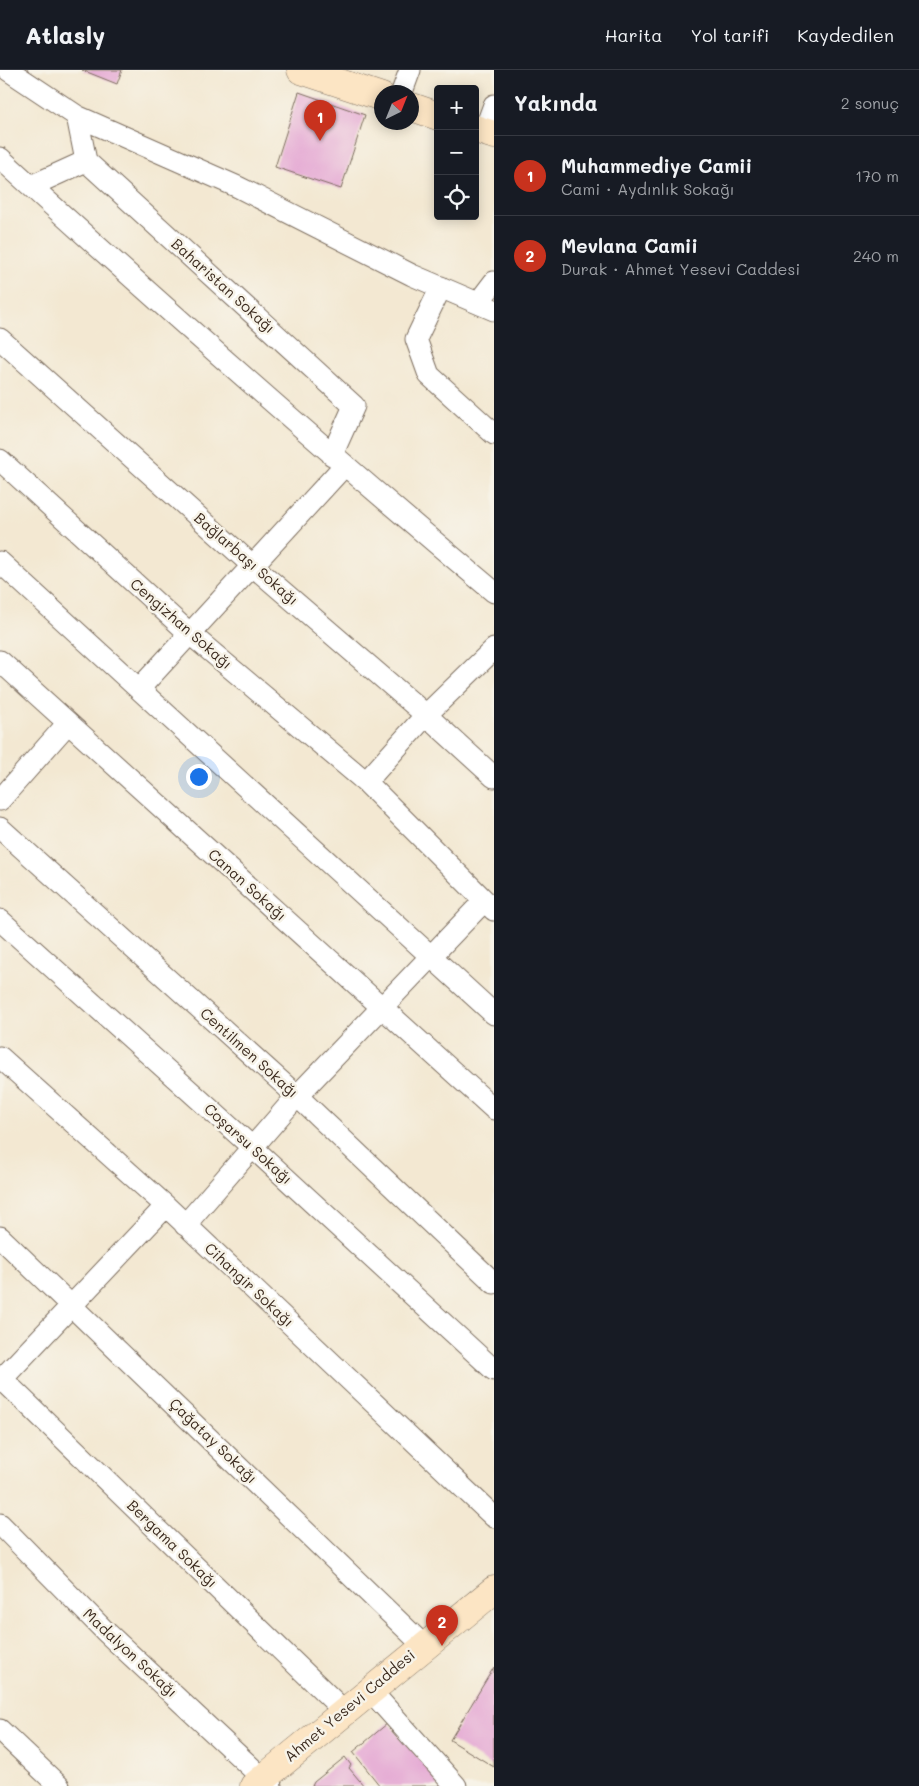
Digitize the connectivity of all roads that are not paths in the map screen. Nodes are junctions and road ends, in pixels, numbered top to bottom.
1 (8, 70) edge
2 (410, 70) edge
3 (309, 71) edge
4 (405, 85) edge
5 (374, 94) edge
6 (494, 105) edge
7 (419, 109) edge
8 (434, 115) edge
9 (77, 116) junction
10 (484, 132) edge
11 (0, 158) edge
12 (86, 161) junction
13 (31, 186) junction
14 (494, 282) edge
15 (441, 287) junction
16 (486, 307) edge
17 (0, 339) edge
18 (494, 434) edge
19 (0, 460) edge
20 (338, 460) junction
21 (0, 562) edge
22 (253, 566) junction
23 (494, 592) edge
24 (189, 633) junction
25 (494, 649) edge
26 (0, 661) edge
27 (139, 689) junction
28 (426, 715) junction
29 (68, 722) junction
30 (494, 777) edge
31 (366, 782) junction
32 (0, 800) edge
33 (0, 828) edge
34 (489, 906) edge
35 (0, 920) edge
36 (431, 956) junction
37 (381, 1006) junction
38 (494, 1014) edge
39 (0, 1057) edge
40 (297, 1096) junction
41 (494, 1108) edge
42 (252, 1147) junction
43 (166, 1206) junction
44 (185, 1225) junction
45 (0, 1237) edge
46 (494, 1283) edge
47 (72, 1305) junction
48 (494, 1370) edge
49 (1, 1379) edge
50 (494, 1517) edge
51 (0, 1524) edge
52 (494, 1590) edge
53 (424, 1646) junction
54 (370, 1690) junction
55 (344, 1711) junction
56 (0, 1730) edge
57 (263, 1783) edge
58 (59, 1786) edge
59 (456, 1786) edge

1 - 9 street
2 - 4 street
3 - 5 street
6 - 10 street
7 - 8 street
9 - 12 street
9 - 15 street
11 - 13 street
12 - 13 street
12 - 20 street, Baharistan Sokağı
13 - 20 street
14 - 16 street
15 - 16 street
15 - 18 street
17 - 22 street, Bağlarbaşı Sokağı
19 - 24 street, Cengizhan Sokağı
20 - 22 street
20 - 23 street
21 - 27 street
22 - 24 street
22 - 28 street, Bağlarbaşı Sokağı
24 - 27 street
24 - 31 street, Cengizhan Sokağı
25 - 28 street
26 - 29 street, Canan Sokağı
27 - 36 street
28 - 30 street, Bağlarbaşı Sokağı
28 - 31 street
29 - 32 street
29 - 37 street, Canan Sokağı
31 - 34 street, Cengizhan Sokağı
33 - 40 street, Centilmen Sokağı
34 - 36 street
35 - 42 street, Coşarsu Sokağı
36 - 37 street
36 - 38 street
37 - 40 street
37 - 41 street, Canan Sokağı
39 - 43 street, Cihangir Sokağı
40 - 42 street
40 - 46 street, Centilmen Sokağı
42 - 44 street
42 - 48 street, Coşarsu Sokağı
43 - 44 street, Cihangir Sokağı
43 - 47 street
44 - 50 street, Cihangir Sokağı
45 - 47 street, Çağatay Sokağı
47 - 49 street
47 - 53 street, Çağatay Sokağı
49 - 55 street, Bergama Sokağı
51 - 57 street, Madalyon Sokağı
52 - 53 street, Ahmet Yesevi Caddesi
53 - 54 street, Ahmet Yesevi Caddesi
54 - 55 street, Ahmet Yesevi Caddesi
54 - 59 street
55 - 57 street, Ahmet Yesevi Caddesi
56 - 58 street

